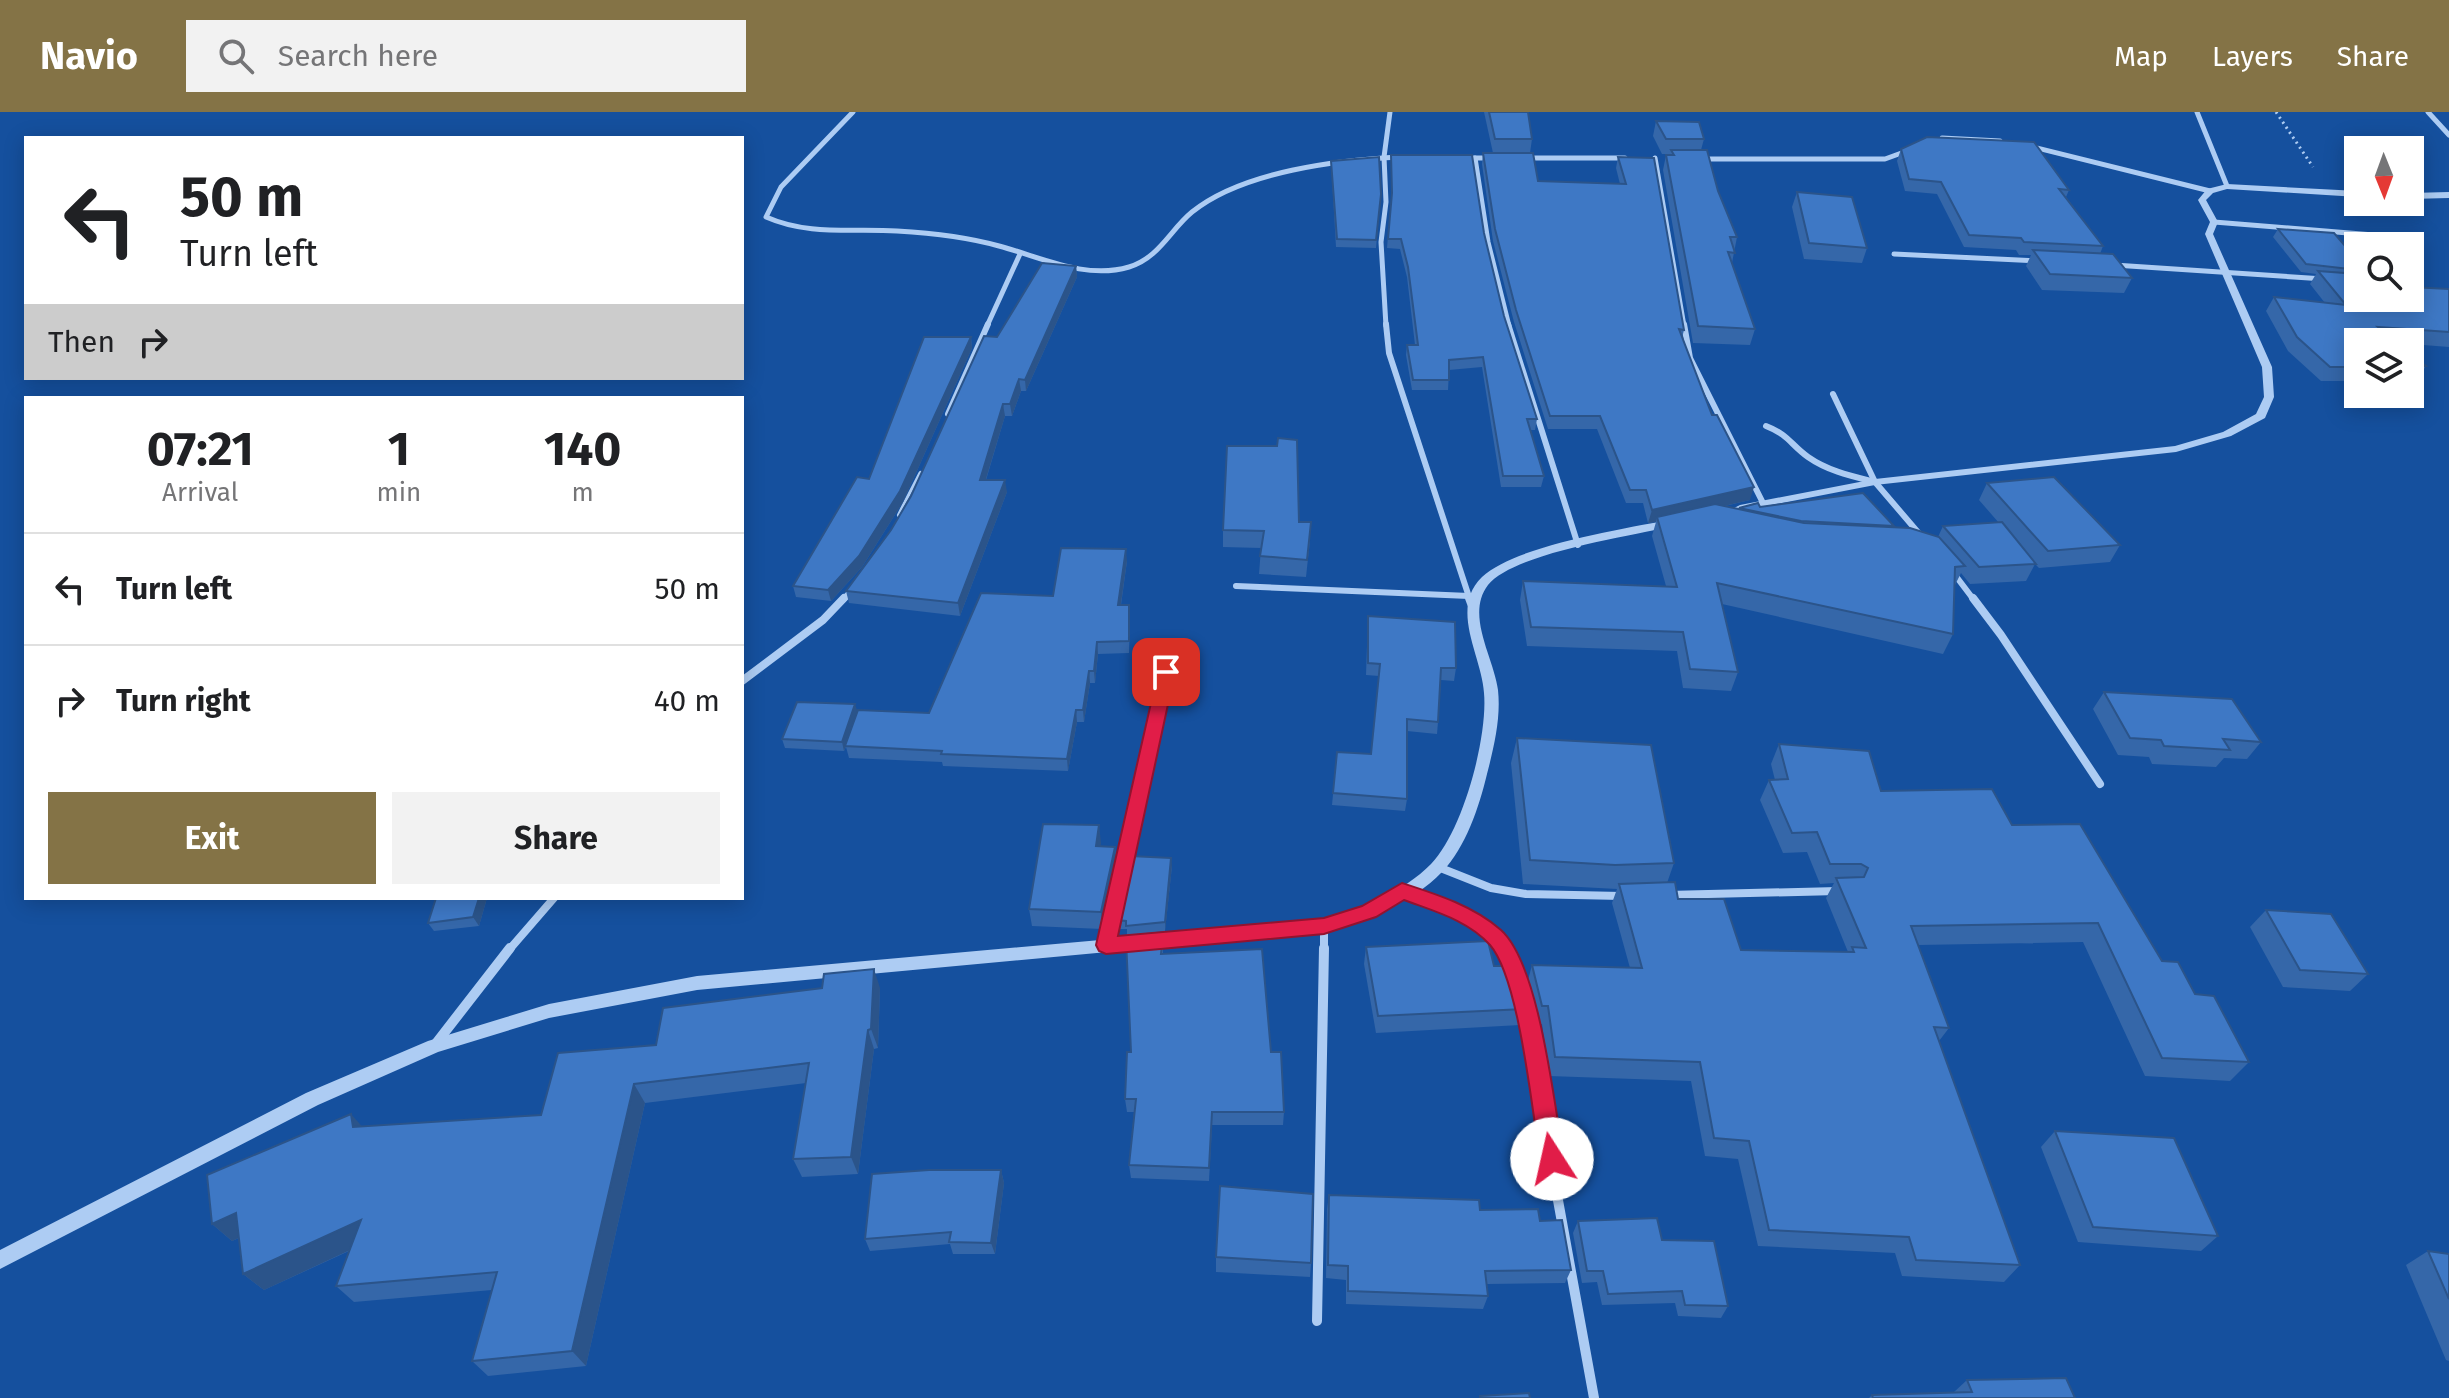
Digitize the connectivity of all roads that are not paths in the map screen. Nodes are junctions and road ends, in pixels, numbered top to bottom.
1 (853, 112) edge
2 (1390, 112) edge
3 (2197, 112) edge
4 (2428, 112) edge
5 (2449, 135) edge
6 (1928, 139) edge
7 (2009, 142) edge
8 (2019, 143) edge
9 (1914, 147) edge
10 (1384, 157) junction
11 (1415, 158) edge
12 (1460, 158) edge
13 (1475, 158) junction
14 (1505, 158) edge
15 (1519, 158) edge
16 (1655, 158) junction
17 (1670, 158) edge
18 (1686, 159) edge
19 (2227, 186) junction
20 (2210, 191) junction
21 (2344, 193) edge
22 (2449, 195) edge
23 (2424, 196) edge
24 (2214, 222) junction
25 (2344, 233) edge
26 (1020, 254) junction
27 (1894, 254) dead end
28 (2051, 262) edge
29 (2098, 264) edge
30 (2224, 270) junction
31 (2328, 280) edge
32 (1833, 394) dead end
33 (1766, 426) dead end
34 (942, 428) edge
35 (923, 471) edge
36 (1875, 482) junction
37 (1763, 503) junction
38 (1719, 512) edge
39 (898, 519) edge
40 (1691, 519) edge
41 (1925, 540) edge
42 (1578, 545) junction
43 (1943, 561) edge
44 (857, 584) edge
45 (1236, 586) dead end
46 (1471, 601) junction
47 (1166, 672) dead end
48 (744, 679) edge
49 (2100, 784) dead end
50 (1438, 867) junction
51 (1851, 890) edge
52 (1402, 891) junction
53 (1661, 895) edge
54 (1629, 896) edge
55 (552, 900) edge
56 (1324, 926) junction
57 (1106, 945) junction
58 (434, 1046) junction
59 (0, 1260) edge
60 (1317, 1321) dead end
61 (1594, 1398) edge

1 - 26 street
2 - 10 street
3 - 19 street
4 - 5 street
6 - 7 street
8 - 20 street
9 - 18 street
10 - 11 street
10 - 26 street
10 - 46 street
12 - 13 street
13 - 14 street
13 - 42 street
15 - 16 street
16 - 17 street
16 - 37 street
19 - 20 street
19 - 21 street
20 - 24 street
22 - 23 street
24 - 25 street
24 - 30 street
26 - 34 street
27 - 28 street
29 - 30 street
30 - 31 street
30 - 36 street
32 - 36 street
33 - 36 street
35 - 39 street
36 - 37 street
36 - 41 street
37 - 38 street
40 - 42 street
42 - 46 street
43 - 49 street
44 - 48 street
45 - 46 street
46 - 50 street
47 - 57 street
50 - 52 street
50 - 54 street
51 - 53 street
52 - 56 street
52 - 61 street
55 - 58 street
56 - 57 street
56 - 60 street
57 - 58 street
58 - 59 street

